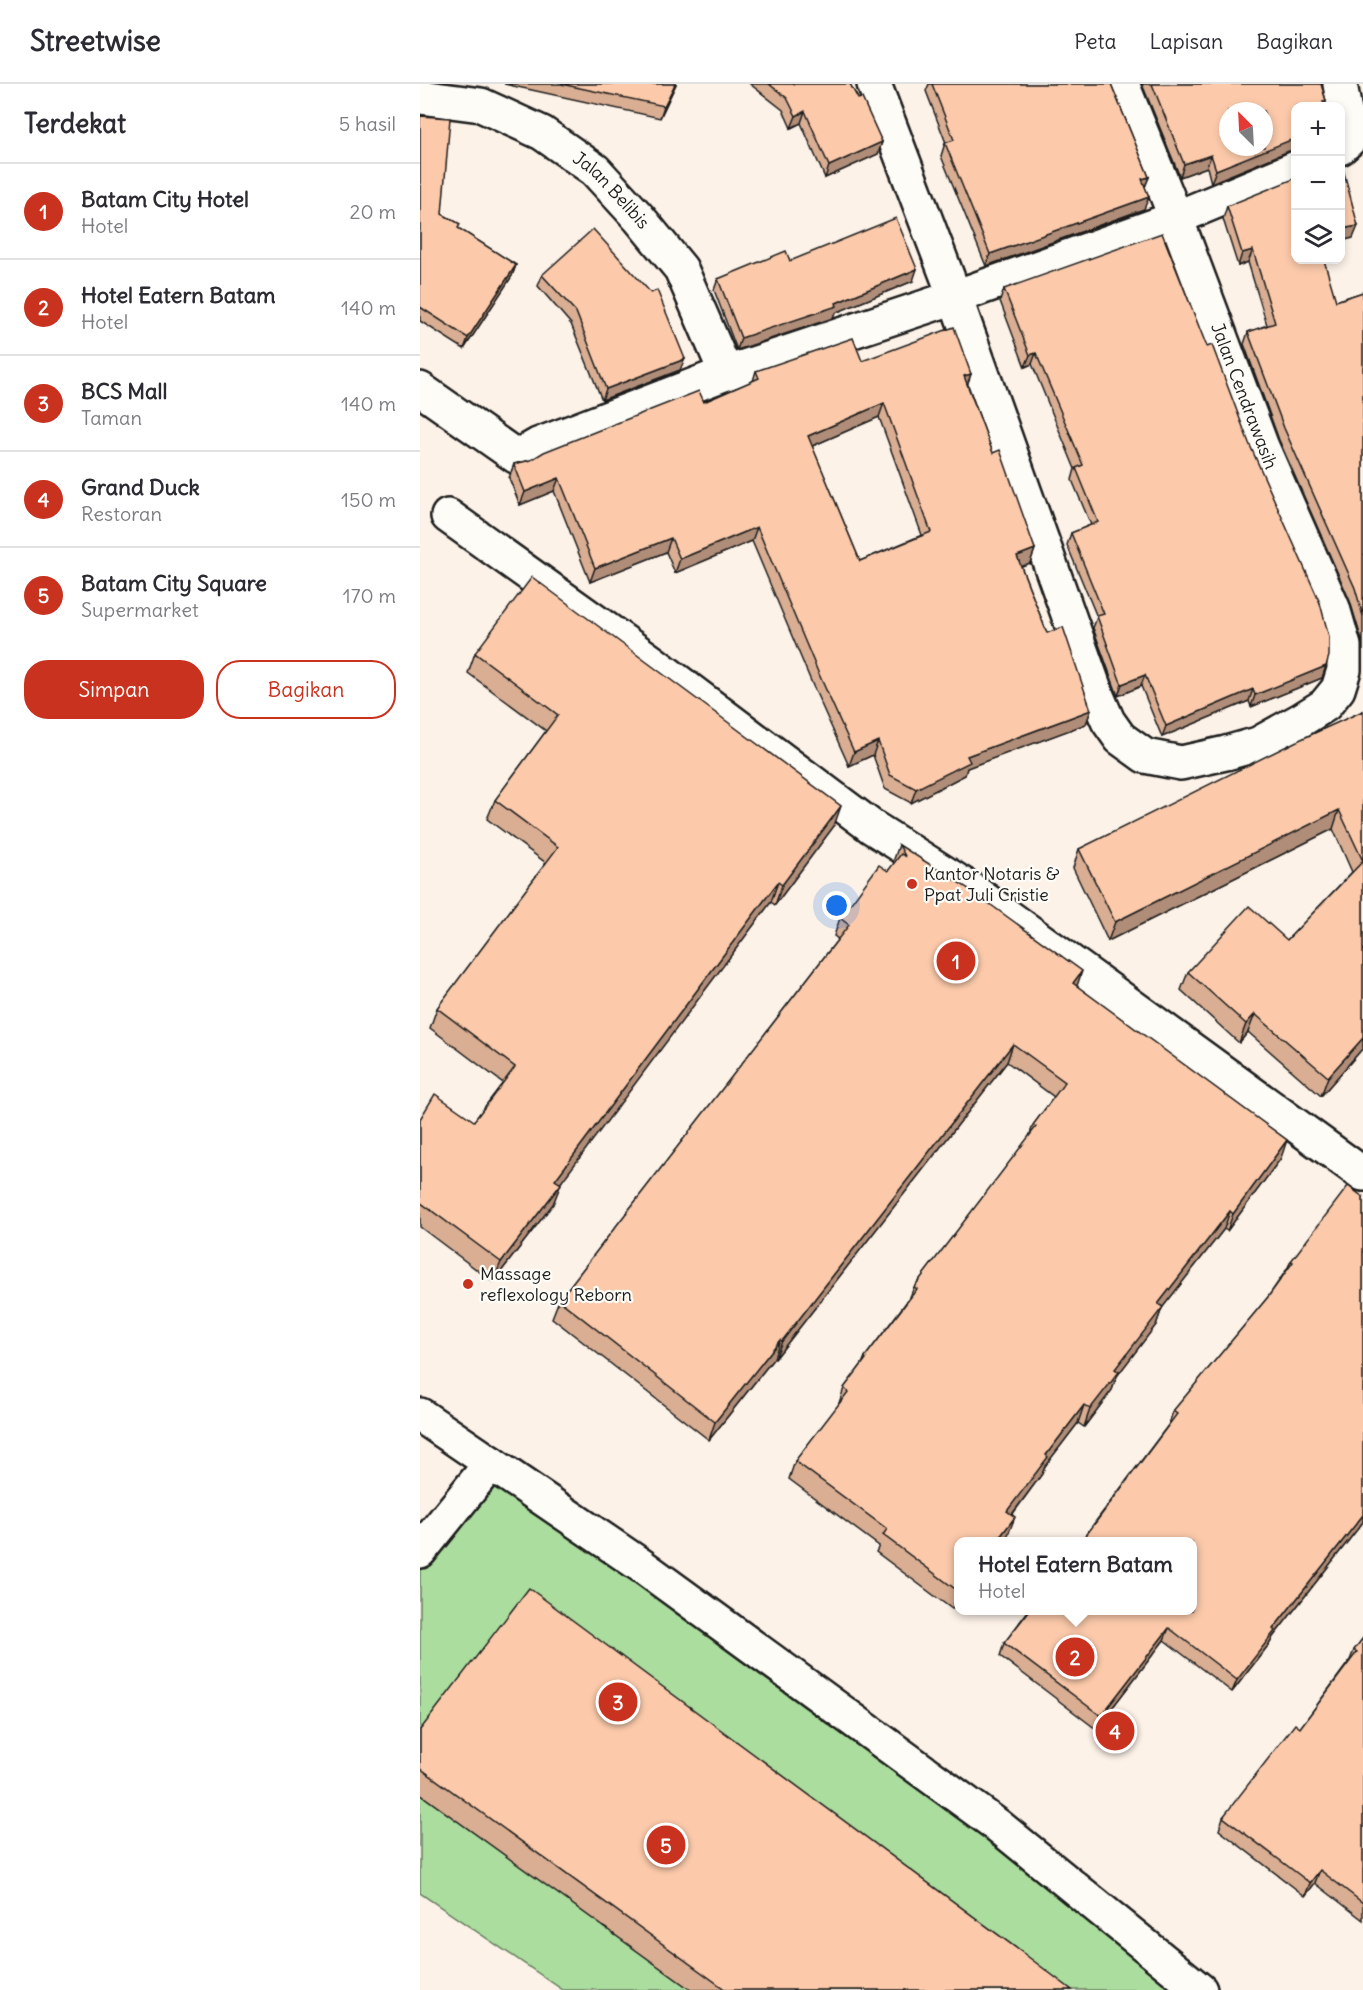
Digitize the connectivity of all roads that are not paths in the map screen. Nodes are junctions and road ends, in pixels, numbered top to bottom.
1 (874, 84) edge
2 (1122, 84) edge
3 (1340, 84) edge
4 (420, 97) edge
5 (1343, 102) edge
6 (1345, 112) edge
7 (1345, 144) edge
8 (1291, 170) edge
9 (1176, 218) junction
10 (955, 297) junction
11 (726, 374) junction
12 (420, 389) edge
13 (448, 516) dead end
14 (1363, 1174) edge
15 (420, 1415) edge
16 (491, 1464) junction
17 (420, 1551) edge
18 (1200, 1990) edge

1 - 10 street
2 - 9 street, Jalan Cendrawasih
3 - 5 street
4 - 11 street, Jalan Belibis
6 - 7 street
8 - 9 street
9 - 10 street
9 - 10 street, Jalan Cendrawasih
10 - 11 street
11 - 12 street
13 - 14 street
15 - 16 street
16 - 17 street
16 - 18 street

